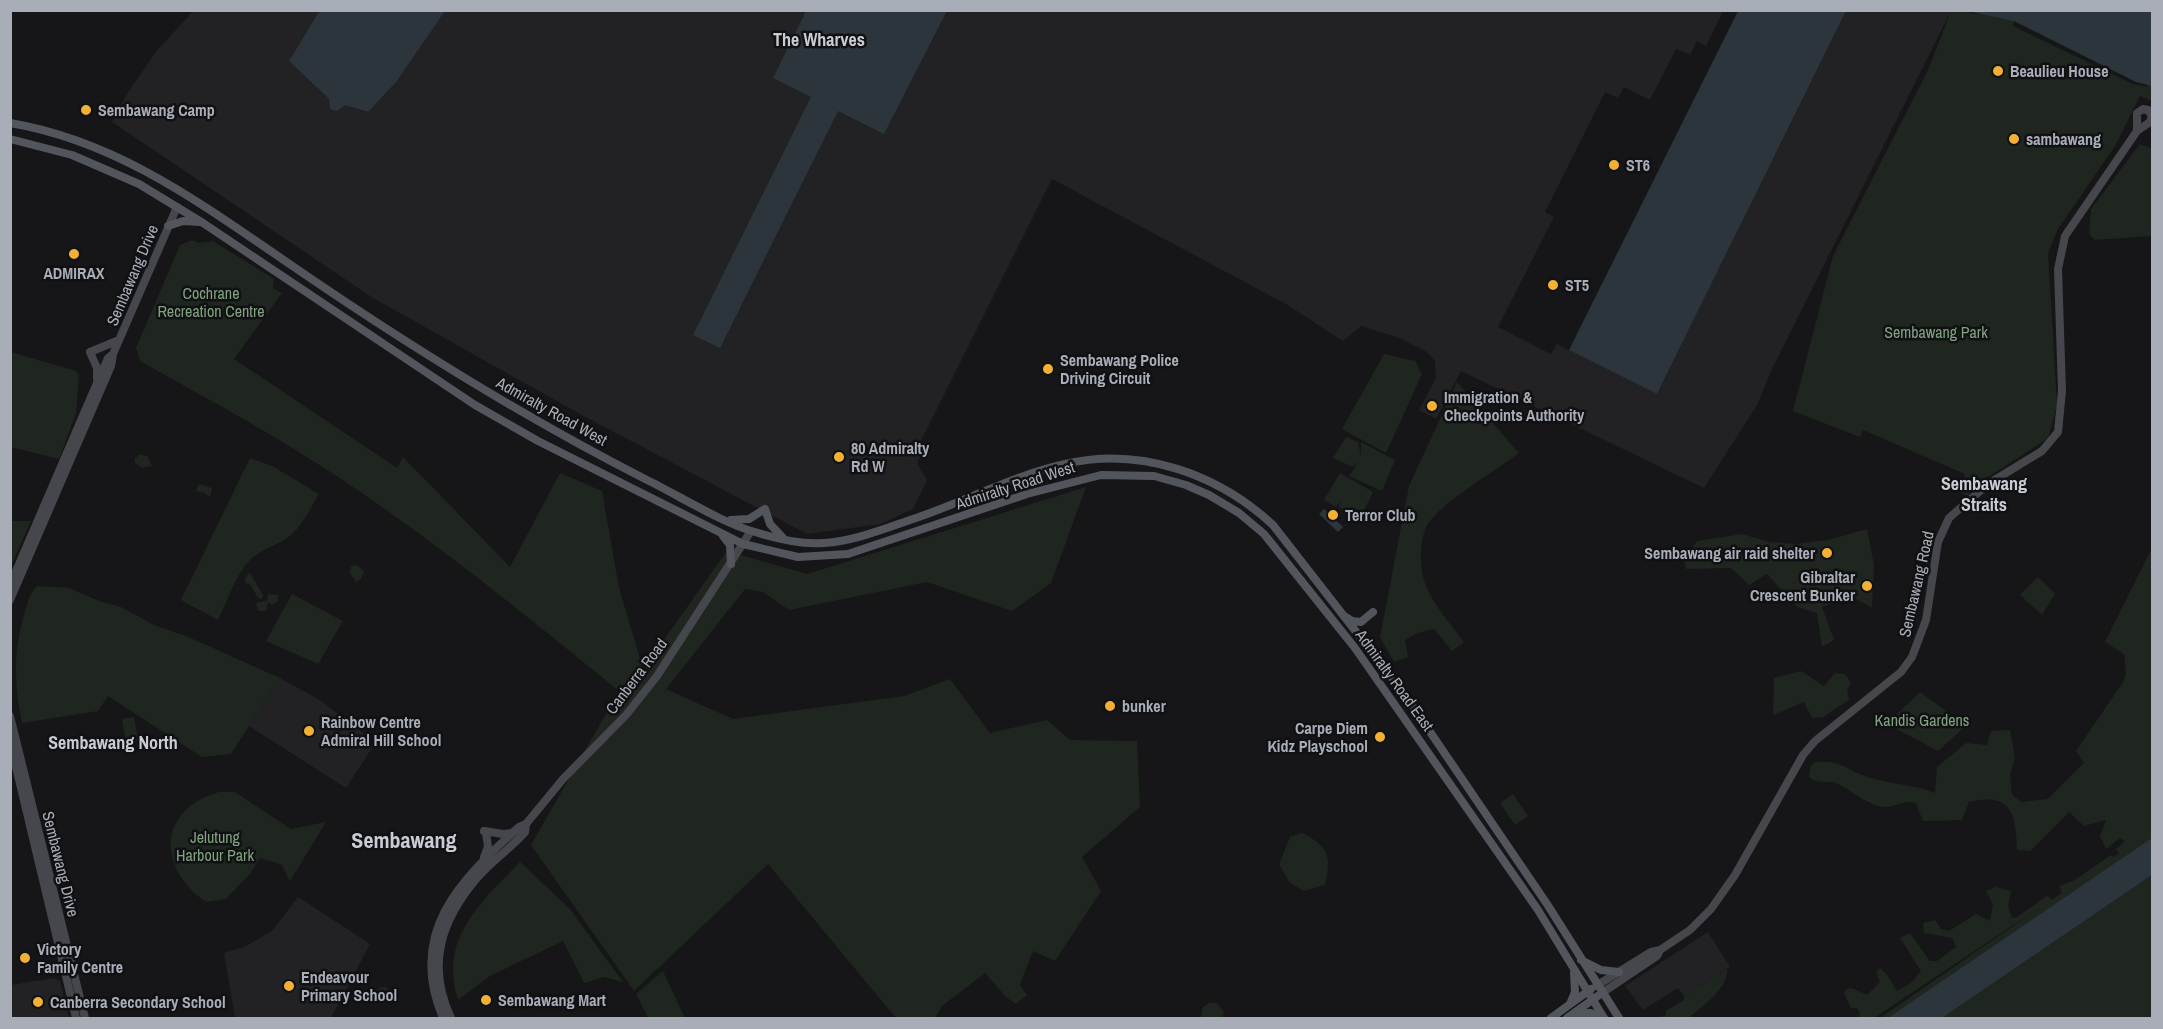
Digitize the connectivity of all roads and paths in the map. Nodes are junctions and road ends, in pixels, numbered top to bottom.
1 (2136, 118) junction
2 (10, 123) edge
3 (2145, 125) junction
4 (2137, 131) junction
5 (10, 139) edge
6 (171, 185) junction
7 (177, 207) junction
8 (203, 223) junction
9 (168, 226) junction
10 (118, 340) junction
11 (113, 354) junction
12 (96, 383) junction
13 (1119, 459) joint
14 (631, 472) junction
15 (1101, 475) joint
16 (1016, 479) junction
17 (1001, 485) junction
18 (643, 494) junction
19 (1021, 496) junction
20 (1007, 501) junction
21 (935, 512) junction
22 (727, 520) junction
23 (954, 520) junction
24 (751, 531) junction
25 (721, 533) junction
26 (785, 540) junction
27 (743, 544) junction
28 (731, 564) junction
29 (10, 585) edge
30 (10, 600) edge
31 (1373, 612) dead end
32 (1341, 614) junction
33 (10, 716) edge
34 (10, 742) edge
35 (526, 824) junction
36 (514, 832) junction
37 (484, 859) junction
38 (1660, 950) junction
39 (1581, 960) junction
40 (1573, 968) junction
41 (1619, 972) junction
42 (1599, 989) junction
43 (1589, 996) junction
44 (1572, 1009) junction
45 (76, 1018) edge
46 (85, 1018) edge
47 (443, 1018) edge
48 (451, 1018) edge
49 (1551, 1018) edge
50 (1567, 1018) edge
51 (1604, 1018) edge
52 (1619, 1018) edge

1 - 3 main road
1 - 3 main road
1 - 4 main road
2 - 6 main road, Admiralty Road West
3 - 4 main road, Sembawang Road
4 - 38 main road, Sembawang Road
5 - 7 main road, Admiralty Road West
6 - 7 main road
6 - 14 main road, Admiralty Road West
7 - 8 main road, Admiralty Road West
7 - 9 main road, Sembawang Drive
8 - 9 main road
8 - 18 main road, Admiralty Road West
9 - 10 main road, Sembawang Drive
10 - 11 main road, Sembawang Drive
10 - 12 main road
11 - 12 main road, Sembawang Drive
11 - 30 main road, Sembawang Drive
12 - 29 main road, Sembawang Drive
13 - 16 main road, Admiralty Road West
13 - 32 main road, Admiralty Road East
14 - 18 main road
14 - 22 main road, Admiralty Road West
15 - 19 main road, Admiralty Road West
15 - 40 main road, Admiralty Road East
16 - 17 main road, Admiralty Road West
16 - 19 main road
17 - 20 main road
17 - 21 main road, Admiralty Road West
18 - 25 main road, Admiralty Road West
19 - 20 main road, Admiralty Road West
20 - 23 main road, Admiralty Road West
21 - 23 main road
21 - 26 main road, Admiralty Road West
22 - 24 main road, Admiralty Road West
22 - 26 main road
23 - 27 main road, Admiralty Road West
24 - 26 main road, Admiralty Road West
24 - 27 main road, Canberra Road
25 - 27 main road, Admiralty Road West
25 - 28 main road
27 - 28 main road, Canberra Road
28 - 35 main road, Canberra Road
31 - 32 main road
32 - 39 main road, Admiralty Road East
33 - 46 main road, Sembawang Drive
34 - 45 main road, Sembawang Drive
35 - 36 main road, Canberra Road
35 - 48 main road, Canberra Road
36 - 37 main road, Canberra Road
36 - 37 main road
37 - 47 main road, Canberra Road
38 - 41 main road, Sembawang Road
38 - 42 main road, Sembawang Road
39 - 41 main road
39 - 42 main road, Admiralty Road East
40 - 43 main road, Admiralty Road East
40 - 44 main road
41 - 42 main road, Sembawang Road
42 - 43 main road, Sembawang Road
42 - 52 main road, Admiralty Road East
43 - 44 main road, Sembawang Road
43 - 51 main road, Admiralty Road East
44 - 49 main road, Sembawang Road
44 - 50 main road, Sembawang Road
44 - 51 main road

